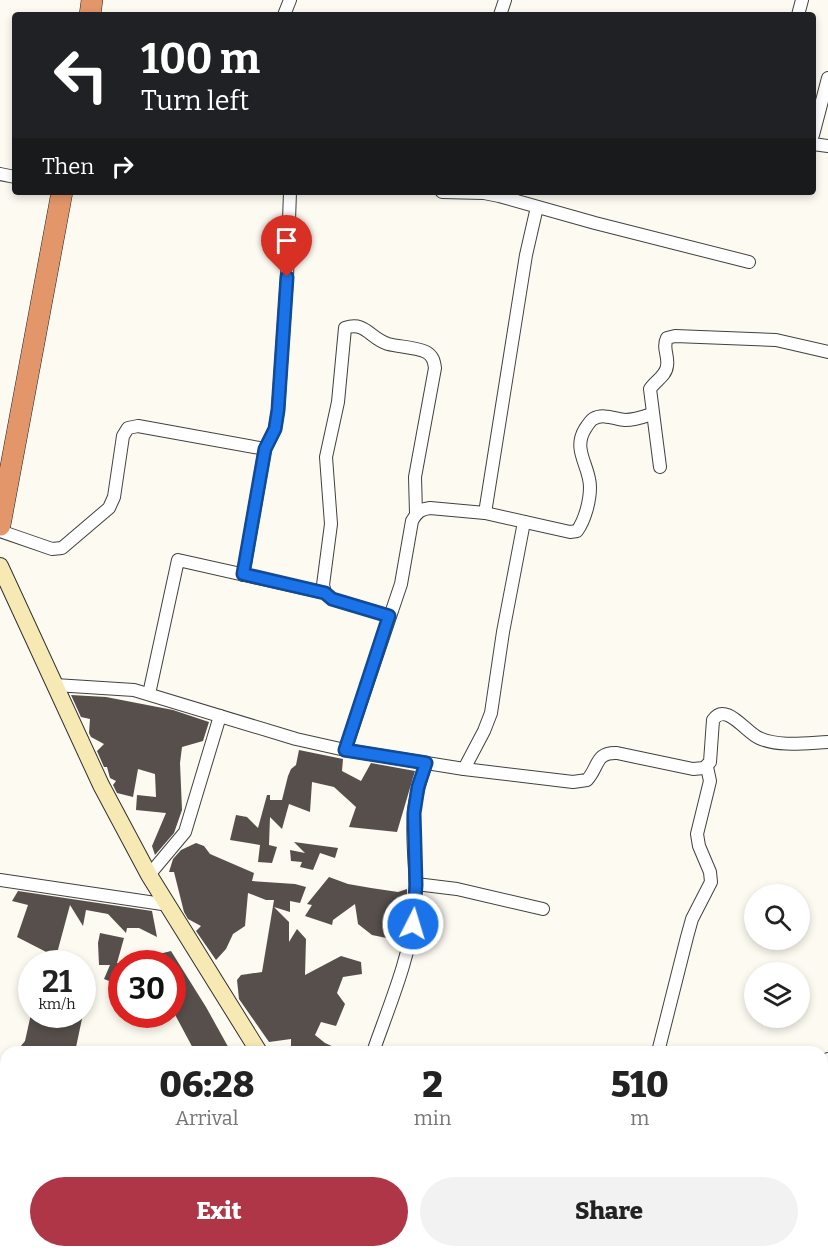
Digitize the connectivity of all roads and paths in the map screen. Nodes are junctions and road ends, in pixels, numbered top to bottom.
1 (828, 78) edge
2 (816, 124) edge
3 (61, 195) edge
4 (290, 195) edge
5 (491, 195) edge
6 (537, 207) junction
7 (749, 262) dead end
8 (828, 352) edge
9 (652, 414) junction
10 (265, 449) junction
11 (660, 467) dead end
12 (416, 513) junction
13 (485, 513) junction
14 (524, 522) junction
15 (0, 525) edge
16 (0, 531) edge
17 (0, 566) edge
18 (243, 574) junction
19 (325, 593) junction
20 (389, 616) junction
21 (55, 685) junction
22 (149, 694) junction
23 (220, 716) junction
24 (828, 742) edge
25 (345, 750) junction
26 (426, 763) junction
27 (707, 767) junction
28 (464, 769) junction
29 (148, 875) junction
30 (0, 880) edge
31 (416, 885) junction
32 (169, 905) junction
33 (543, 909) dead end
34 (255, 1046) edge
35 (375, 1046) edge
36 (660, 1046) edge

1 - 2 street
3 - 15 highway
4 - 10 street
5 - 6 street
6 - 7 street
6 - 13 street
8 - 9 street
9 - 11 street
9 - 14 street
10 - 16 street
10 - 18 street
12 - 13 street
12 - 19 street
12 - 20 street
13 - 14 street
14 - 28 street
17 - 21 main road
18 - 19 street
18 - 22 street
19 - 20 street
20 - 25 street
21 - 22 street
21 - 29 main road
22 - 23 street
23 - 25 street
23 - 29 street
24 - 27 street
25 - 26 street
26 - 28 street
26 - 31 street
27 - 28 street
27 - 36 street
29 - 32 main road
30 - 32 street
31 - 33 street
31 - 35 street
32 - 34 main road

